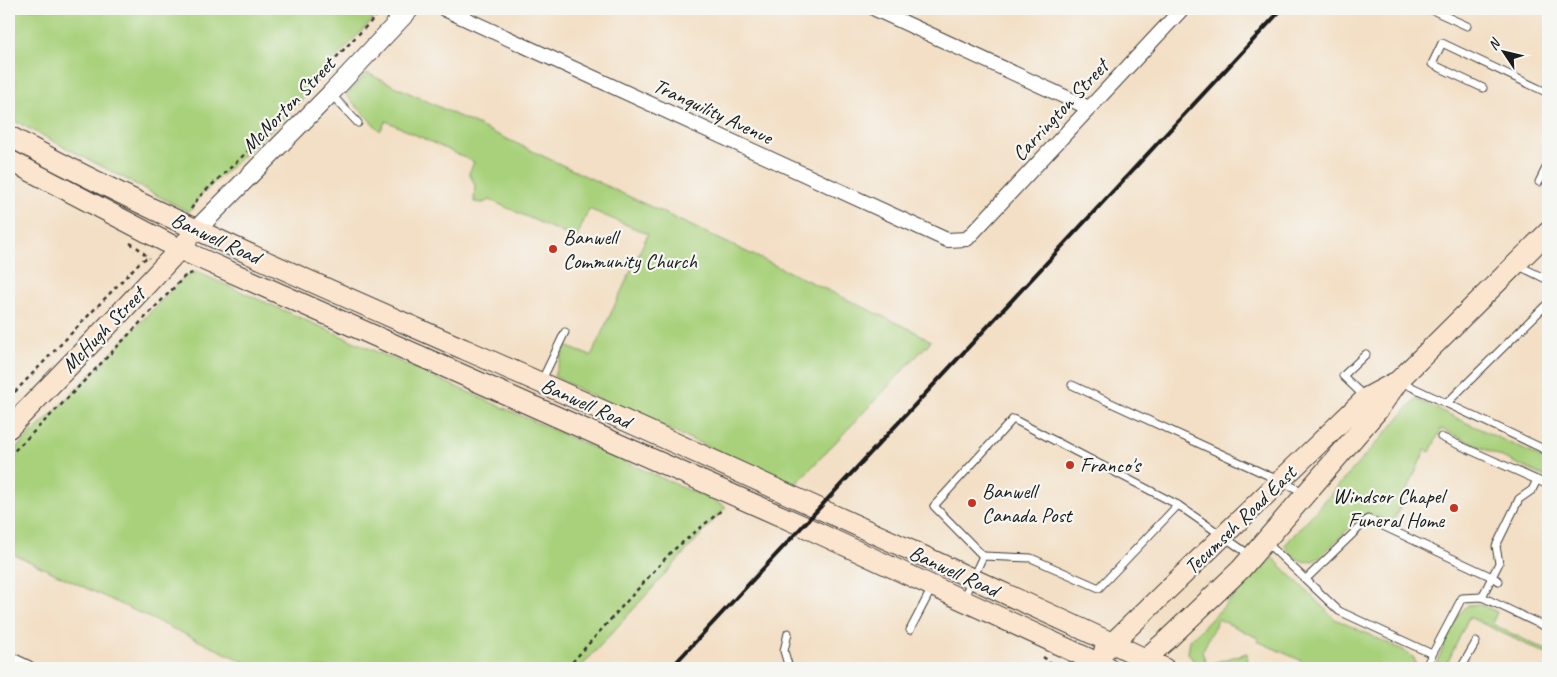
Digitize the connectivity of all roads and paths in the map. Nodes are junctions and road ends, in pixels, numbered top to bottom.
1 (383, 9) edge
2 (444, 9) edge
3 (876, 9) edge
4 (1182, 9) edge
5 (1430, 9) edge
6 (399, 13) edge
7 (1467, 26) dead end
8 (1483, 88) dead end
9 (330, 93) junction
10 (1548, 93) edge
11 (301, 101) dead end
12 (1090, 108) junction
13 (285, 117) dead end
14 (358, 123) dead end
15 (9, 136) edge
16 (9, 160) edge
17 (1548, 164) edge
18 (1539, 182) dead end
19 (189, 212) dead end
20 (196, 230) junction
21 (1548, 232) edge
22 (967, 238) joint
23 (179, 249) junction
24 (147, 258) dead end
25 (1515, 264) junction
26 (197, 272) dead end
27 (1548, 280) edge
28 (1548, 303) edge
29 (565, 332) dead end
30 (1366, 354) dead end
31 (1399, 380) junction
32 (541, 383) junction
33 (1072, 385) dead end
34 (9, 398) edge
35 (1447, 403) junction
36 (1372, 404) junction
37 (9, 428) edge
38 (1441, 437) dead end
39 (1548, 451) edge
40 (9, 456) edge
41 (1537, 480) junction
42 (1280, 481) junction
43 (1548, 485) edge
44 (1306, 493) junction
45 (1178, 505) junction
46 (726, 507) dead end
47 (1223, 536) junction
48 (1265, 541) junction
49 (983, 556) junction
50 (1252, 556) junction
51 (972, 579) junction
52 (1306, 579) junction
53 (1496, 579) junction
54 (932, 586) junction
55 (1482, 598) junction
56 (962, 600) junction
57 (1548, 628) edge
58 (910, 630) dead end
59 (788, 633) dead end
60 (1113, 642) junction
61 (1476, 642) dead end
62 (1432, 654) junction
63 (9, 659) edge
64 (1148, 665) edge
65 (846, 666) dead end
66 (1096, 666) edge
67 (28, 668) edge
68 (567, 668) edge
69 (789, 668) edge
70 (822, 668) edge
71 (1426, 668) edge
72 (1462, 668) edge

1 - 11 path
2 - 22 street, Tranquility Avenue
3 - 12 street
4 - 12 street, Carrington Street
5 - 7 lane
6 - 9 street, McNorton Street
8 - 10 lane
9 - 14 lane
9 - 20 street, McNorton Street
12 - 22 street, Carrington Street
13 - 19 path
15 - 20 main road, Banwell Road
16 - 23 main road, Banwell Road
17 - 18 lane
20 - 23 main road, McHugh Street
20 - 32 main road, Banwell Road
21 - 25 main road, Tecumseh Road East
23 - 37 main road, McHugh Street
23 - 54 main road, Banwell Road
24 - 34 path
25 - 27 lane
25 - 31 main road, Tecumseh Road East
26 - 40 path
28 - 35 lane
29 - 32 lane
30 - 36 lane
31 - 35 lane
31 - 36 main road, Tecumseh Road East
32 - 51 main road, Banwell Road
33 - 42 lane
35 - 39 lane
36 - 42 main road, Tecumseh Road East
36 - 44 main road, Tecumseh Road East
38 - 41 lane
41 - 43 lane
41 - 53 lane
42 - 44 lane
42 - 47 main road, Tecumseh Road East
44 - 48 main road, Tecumseh Road East
45 - 47 lane
45 - 49 lane
45 - 49 lane
46 - 68 path
47 - 50 lane
47 - 60 main road, Tecumseh Road East
48 - 50 main road, Tecumseh Road East
48 - 52 lane
49 - 51 lane
50 - 64 main road, Tecumseh Road East
51 - 56 lane
51 - 60 main road, Banwell Road
52 - 53 lane
52 - 62 lane
53 - 55 lane
54 - 56 main road, Banwell Road
54 - 58 lane
55 - 57 lane
55 - 62 lane
56 - 66 main road, Banwell Road
59 - 69 lane
60 - 64 main road, Banwell Road
60 - 66 main road, Tecumseh Road East
61 - 72 lane
62 - 71 lane
63 - 67 street
65 - 70 lane

